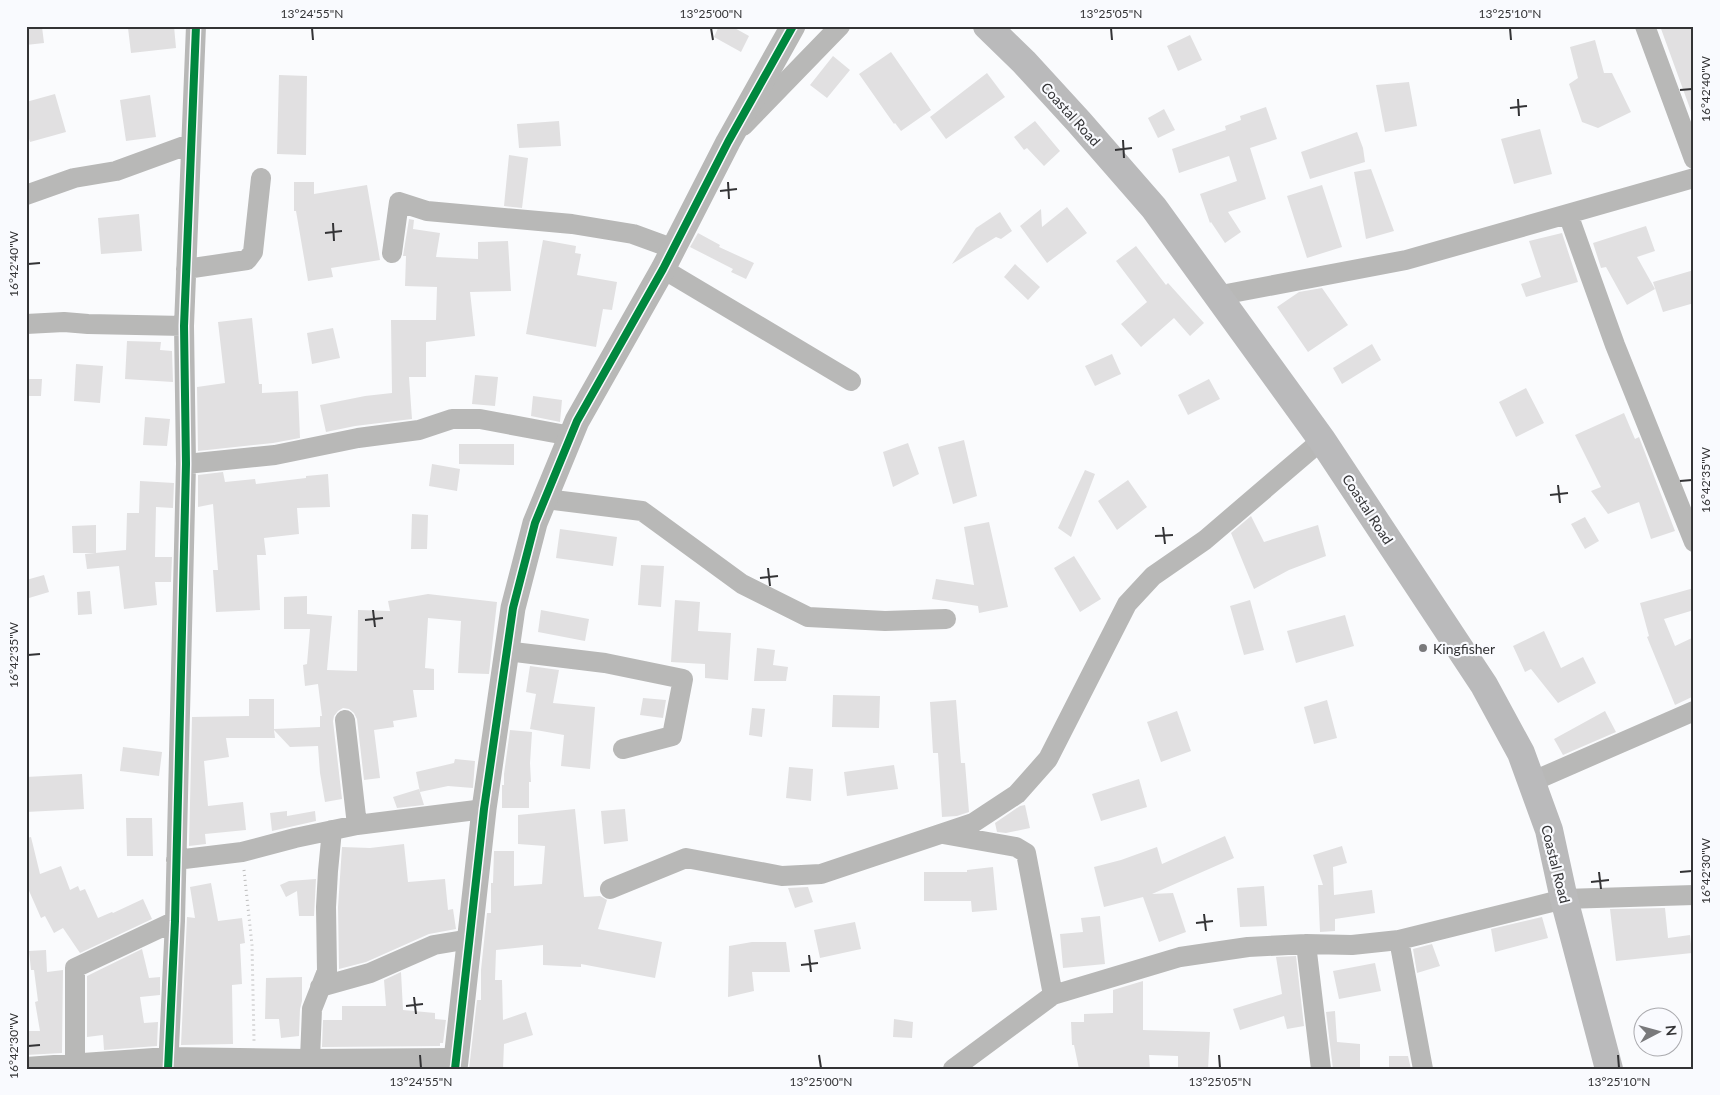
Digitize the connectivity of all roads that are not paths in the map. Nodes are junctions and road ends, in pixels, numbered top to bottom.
1 (196, 26) edge
2 (793, 26) edge
3 (840, 26) edge
4 (987, 26) edge
5 (1645, 26) edge
6 (728, 142) junction
7 (190, 144) junction
8 (1694, 159) edge
9 (261, 178) dead end
10 (1694, 178) edge
11 (26, 195) edge
12 (1568, 214) junction
13 (392, 253) dead end
14 (668, 259) junction
15 (186, 269) junction
16 (1216, 296) junction
17 (26, 324) edge
18 (184, 326) junction
19 (851, 380) dead end
20 (571, 436) junction
21 (1322, 440) junction
22 (186, 464) junction
23 (546, 499) junction
24 (1694, 542) edge
25 (946, 619) dead end
26 (506, 651) junction
27 (1694, 711) edge
28 (345, 720) dead end
29 (623, 749) dead end
30 (1531, 782) junction
31 (484, 809) junction
32 (357, 825) junction
33 (332, 830) junction
34 (942, 834) junction
35 (176, 860) junction
36 (610, 889) dead end
37 (1694, 895) edge
38 (1564, 899) junction
39 (175, 921) junction
40 (470, 939) junction
41 (1399, 940) junction
42 (1306, 944) junction
43 (320, 987) junction
44 (1053, 995) junction
45 (310, 1059) junction
46 (253, 1062) edge
47 (75, 1063) junction
48 (168, 1063) edge
49 (456, 1063) edge
50 (26, 1067) edge
51 (953, 1069) edge
52 (1320, 1069) edge
53 (1423, 1069) edge
54 (1609, 1069) edge

1 - 7 street
2 - 6 street
3 - 6 street
4 - 16 main road, Coastal Road
5 - 8 street
6 - 14 street
7 - 11 street
7 - 15 street
9 - 15 street
10 - 12 street
12 - 16 street
12 - 24 street
13 - 14 street
14 - 19 street
14 - 20 street
15 - 18 street
16 - 21 main road, Coastal Road
17 - 18 street
18 - 22 street
20 - 22 street
20 - 23 street
21 - 30 main road, Coastal Road
21 - 34 street
22 - 35 street
23 - 25 street
23 - 26 street
26 - 29 street
26 - 31 street
27 - 30 street
28 - 32 street
30 - 38 main road, Coastal Road
31 - 32 street
31 - 40 street
32 - 33 street
33 - 35 street
33 - 43 street
34 - 36 street
34 - 44 street
35 - 39 street
37 - 38 street
38 - 41 street
38 - 54 main road, Coastal Road
39 - 47 street
39 - 48 street
40 - 43 street
40 - 49 street
41 - 42 street
41 - 53 street
42 - 44 street
42 - 52 street
43 - 45 street
44 - 51 street
45 - 46 street
45 - 49 street
46 - 48 street
47 - 48 street
47 - 50 street

